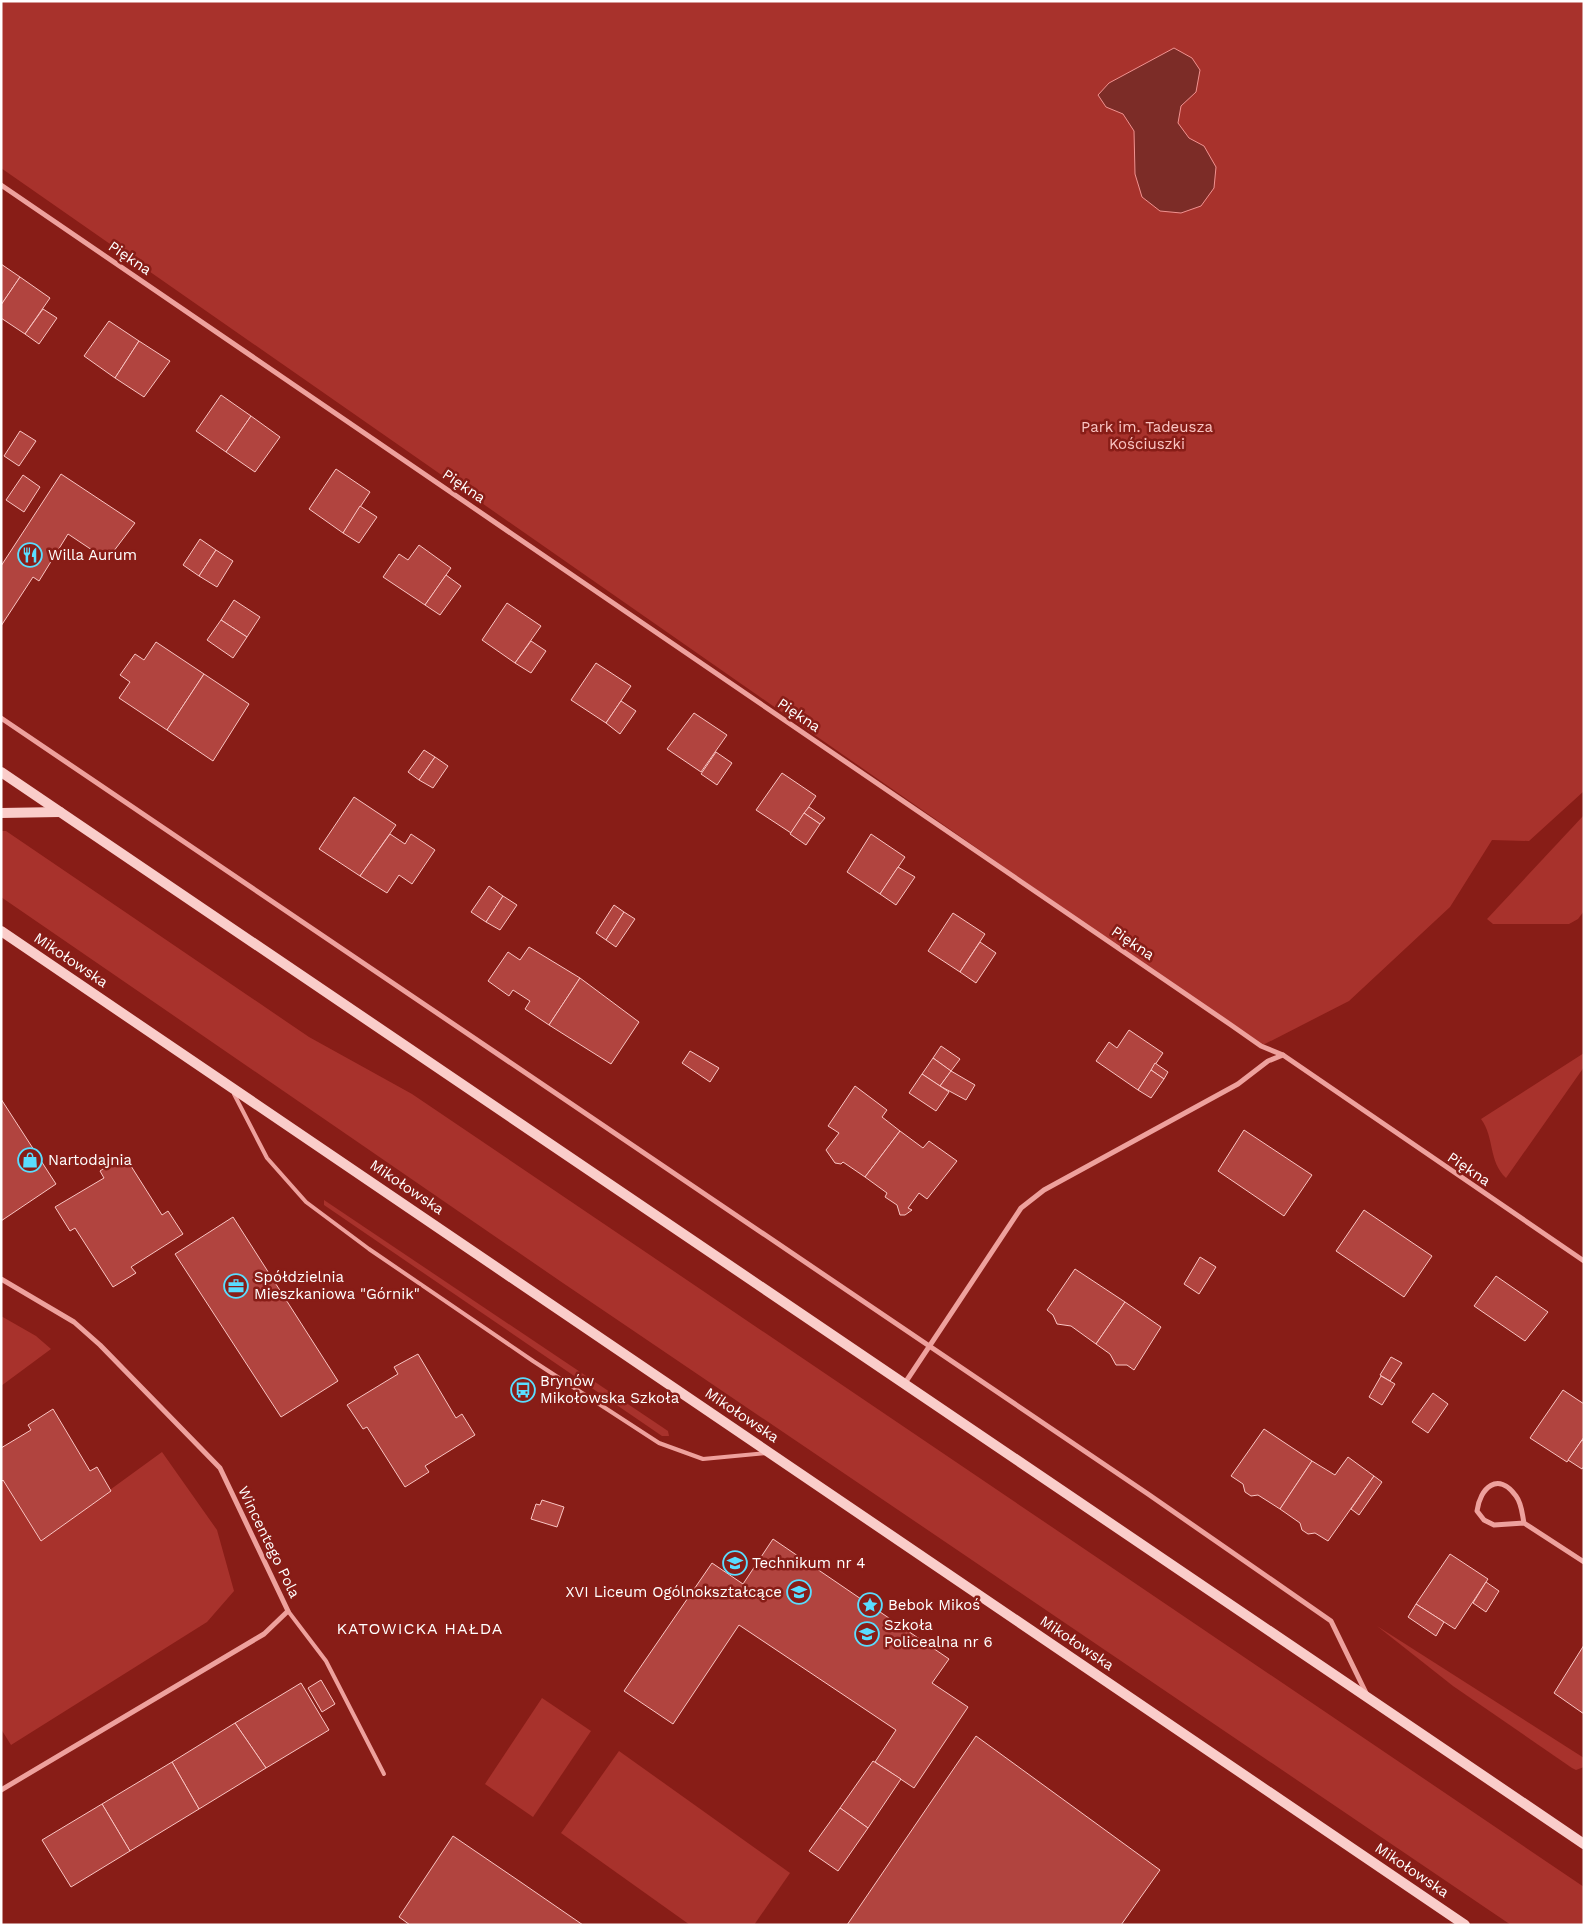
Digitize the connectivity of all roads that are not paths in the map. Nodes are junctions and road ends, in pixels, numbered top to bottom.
1 (1, 185) edge
2 (1, 718) edge
3 (1, 772) edge
4 (60, 812) junction
5 (1, 814) edge
6 (1, 931) edge
7 (1283, 1055) junction
8 (230, 1085) junction
9 (1584, 1261) edge
10 (1, 1279) edge
11 (928, 1345) junction
12 (905, 1383) junction
13 (771, 1453) junction
14 (1524, 1523) junction
15 (1584, 1562) edge
16 (288, 1610) junction
17 (1370, 1702) junction
18 (384, 1774) dead end
19 (1, 1790) edge
20 (1584, 1844) edge
21 (1465, 1925) edge

1 - 7 street, Piękna
2 - 11 street
3 - 4 main road
4 - 5 main road
4 - 12 main road
6 - 8 main road, Mikołowska
7 - 9 street, Piękna
7 - 11 street
8 - 13 main road, Mikołowska
8 - 13 lane
10 - 16 street, Wincentego Pola
11 - 12 street
11 - 17 street
12 - 17 main road
13 - 21 main road, Mikołowska
14 - 14 street
14 - 15 street
16 - 18 lane
16 - 19 street, Wincentego Pola
17 - 20 main road

